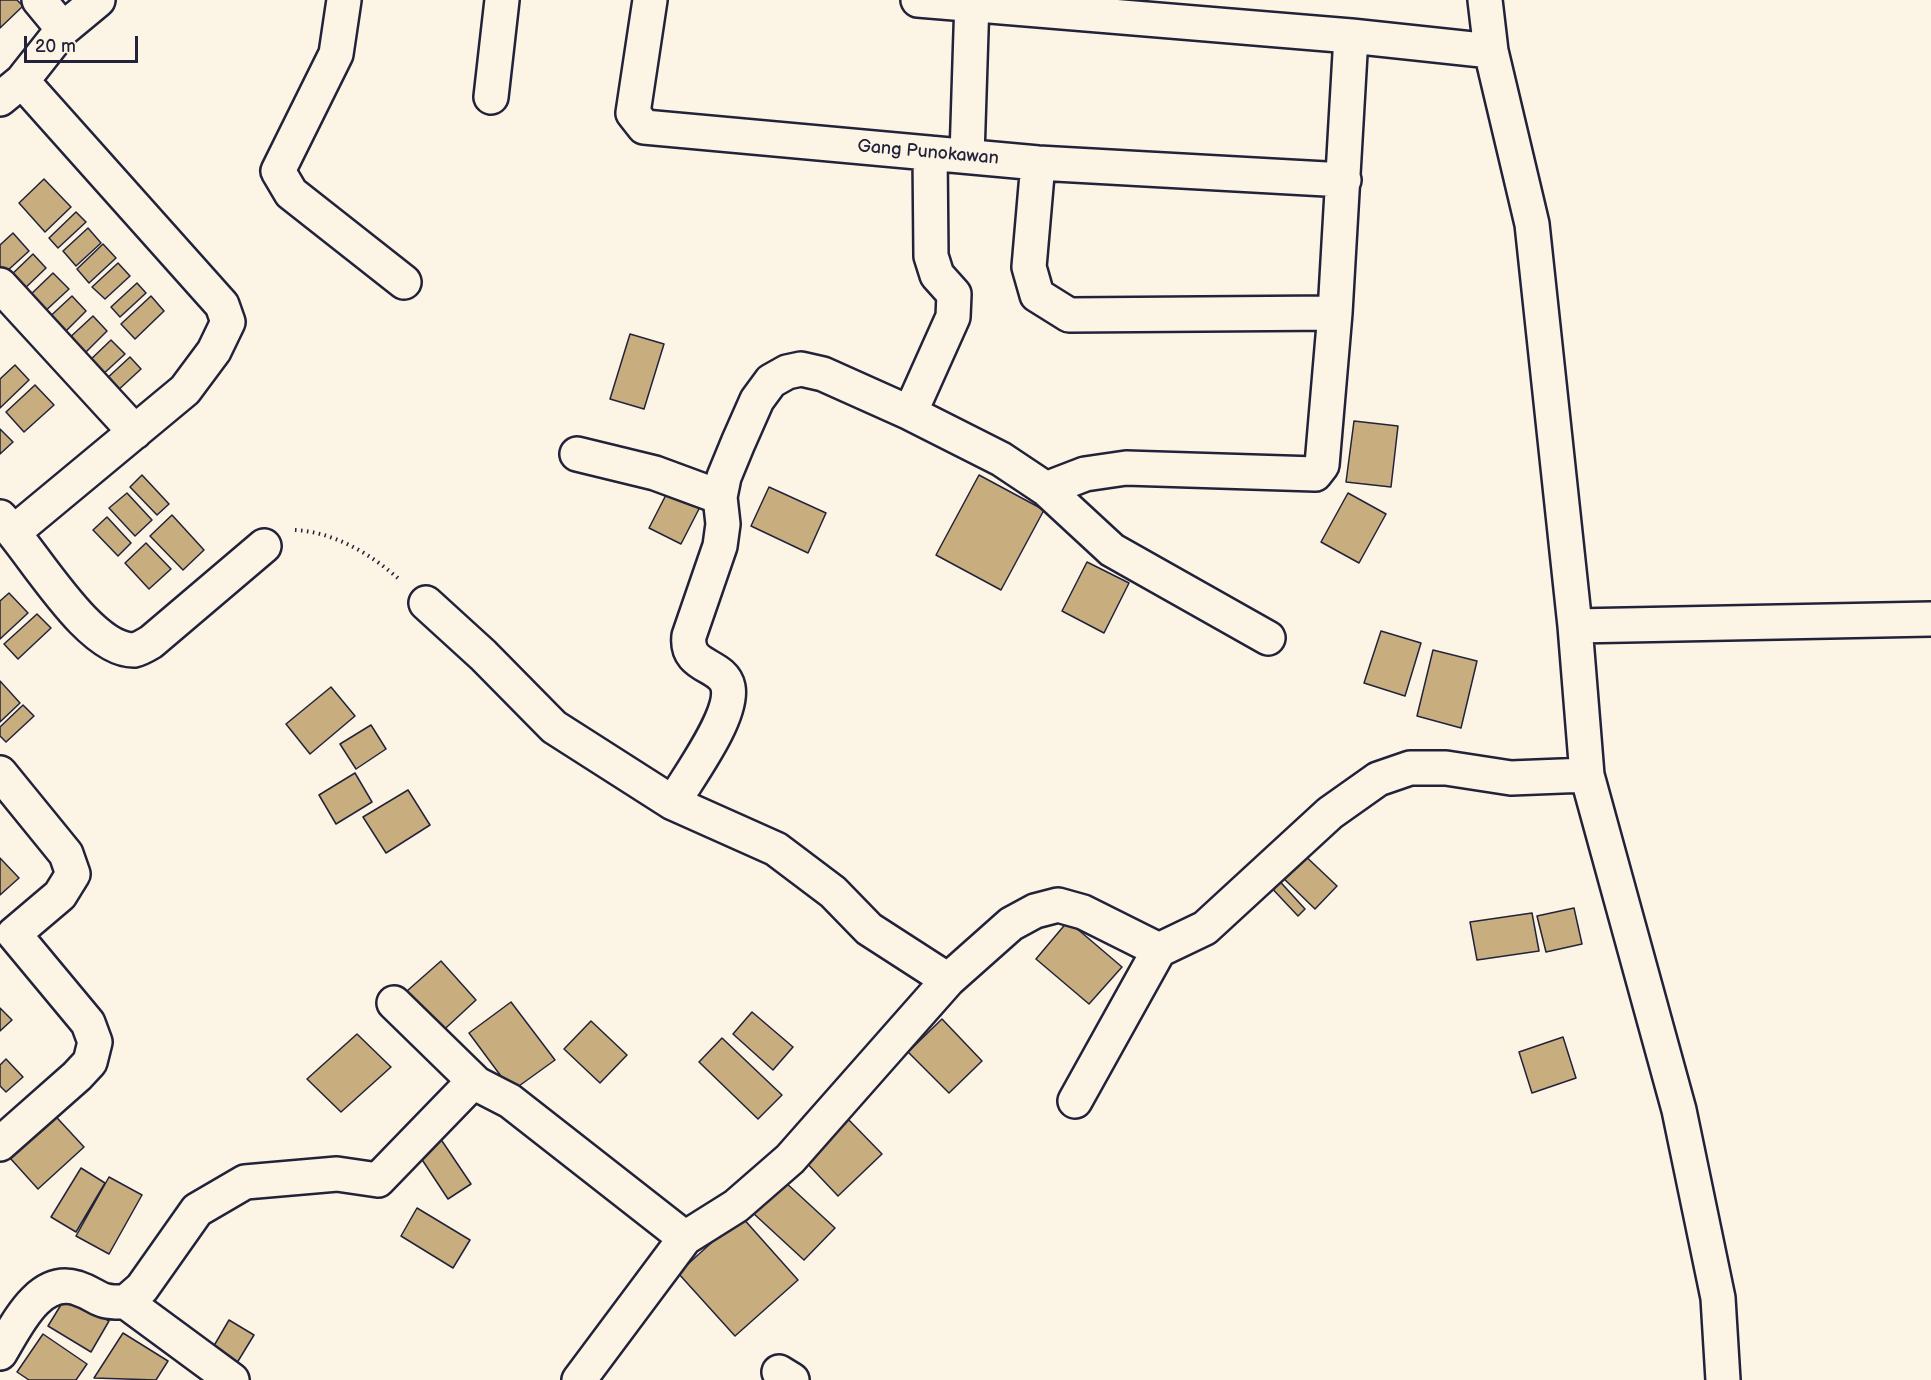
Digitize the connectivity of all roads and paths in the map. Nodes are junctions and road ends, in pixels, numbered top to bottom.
1 (39, 0) edge
2 (98, 0) edge
3 (344, 0) edge
4 (502, 0) edge
5 (650, 0) edge
6 (918, 0) edge
7 (1485, 0) edge
8 (972, 2) edge
9 (63, 29) junction
10 (1351, 36) junction
11 (1491, 51) junction
12 (11, 90) edge
13 (491, 97) dead end
14 (930, 153) junction
15 (967, 156) junction
16 (1038, 163) junction
17 (1344, 180) junction
18 (404, 282) dead end
19 (0, 285) edge
20 (1335, 313) junction
21 (910, 413) junction
22 (135, 432) junction
23 (577, 454) dead end
24 (1046, 489) junction
25 (720, 498) junction
26 (7, 525) edge
27 (264, 546) joint
28 (426, 603) joint
29 (1931, 619) edge
30 (1575, 626) junction
31 (1268, 639) dead end
32 (0, 773) edge
33 (1587, 775) junction
34 (673, 802) junction
35 (7, 940) edge
36 (1159, 950) junction
37 (948, 980) junction
38 (394, 1003) dead end
39 (477, 1084) junction
40 (1075, 1101) dead end
41 (0, 1144) edge
42 (685, 1238) junction
43 (126, 1302) junction
44 (0, 1353) edge
45 (232, 1380) edge
46 (579, 1380) edge
47 (1723, 1380) edge

1 - 9 street
2 - 9 street
3 - 18 street
4 - 13 street
5 - 14 street, Gang Punokawan
6 - 8 street
7 - 11 street
8 - 10 street
8 - 15 street
9 - 12 street
10 - 11 street
10 - 17 street
11 - 30 street
12 - 22 street
14 - 15 street, Gang Punokawan
14 - 21 street
15 - 16 street, Gang Punokawan
16 - 17 street, Gang Punokawan
16 - 20 street
17 - 20 street
19 - 22 street
20 - 24 street
21 - 24 street
21 - 25 street
22 - 26 street
23 - 25 street
24 - 31 street
25 - 34 street
26 - 27 street
27 - 28 path
28 - 34 street
29 - 30 street
30 - 33 street
32 - 35 street
33 - 36 street
33 - 47 street
34 - 37 street
35 - 41 street
36 - 37 street
36 - 40 street
37 - 42 street
38 - 39 street
39 - 42 street
39 - 43 street
42 - 46 street
43 - 44 street
43 - 45 street

